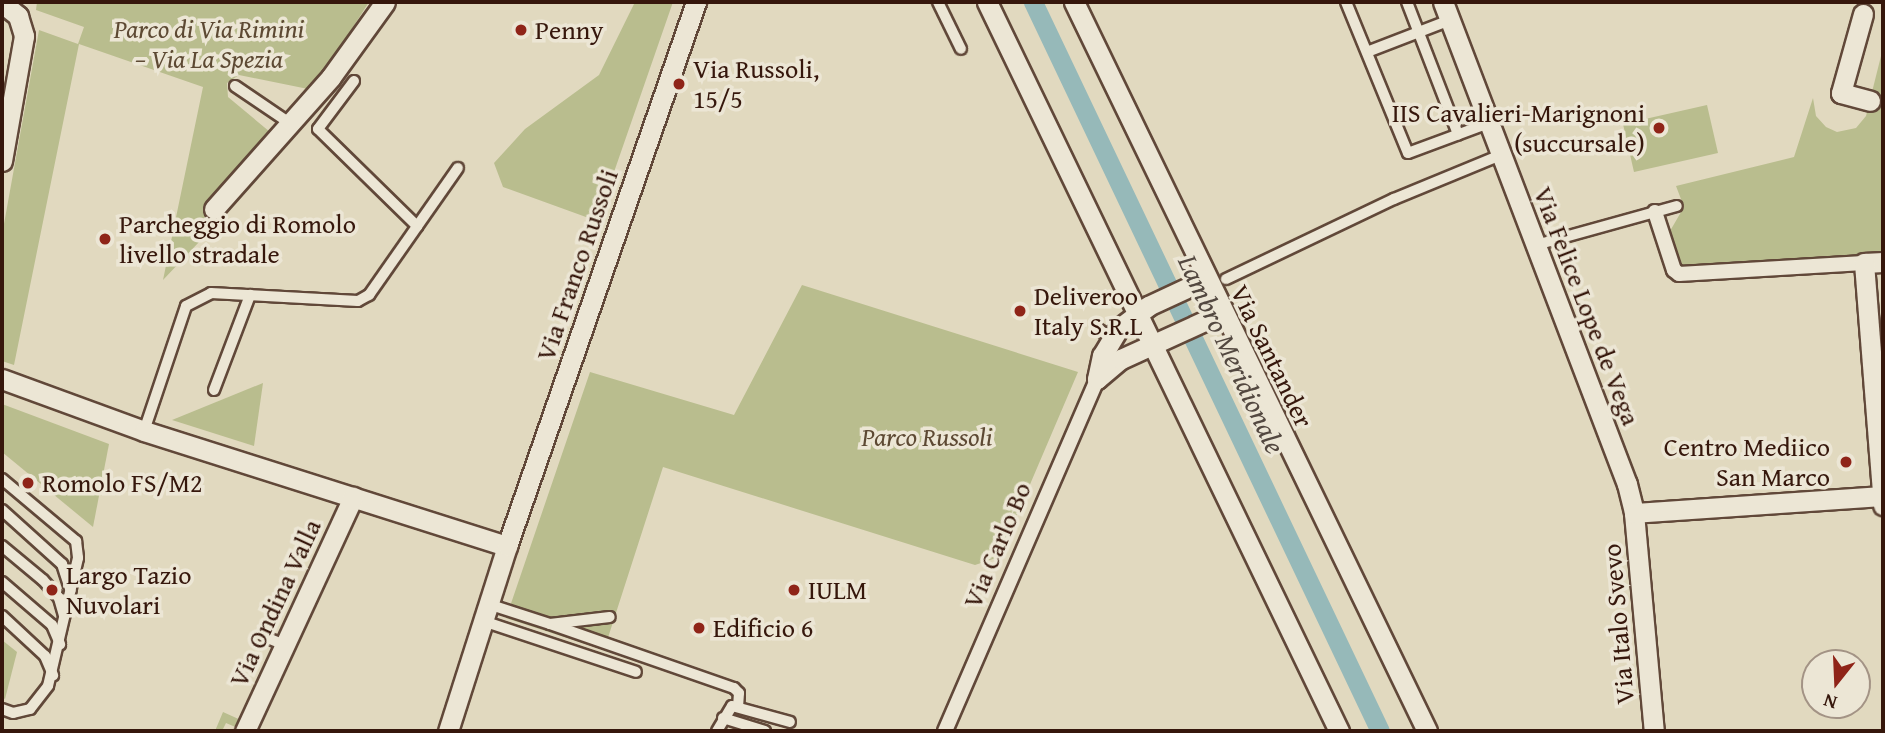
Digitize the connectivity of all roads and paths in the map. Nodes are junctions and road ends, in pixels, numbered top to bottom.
1 (385, 2) edge
2 (696, 2) edge
3 (938, 2) edge
4 (987, 2) edge
5 (1074, 2) edge
6 (1346, 2) edge
7 (1407, 2) edge
8 (2, 3) edge
9 (1863, 8) edge
10 (1447, 11) edge
11 (1419, 32) junction
12 (961, 49) dead end
13 (1367, 52) junction
14 (354, 81) dead end
15 (235, 86) dead end
16 (1877, 103) edge
17 (1489, 123) junction
18 (292, 124) junction
19 (1458, 134) junction
20 (1502, 155) junction
21 (2, 161) edge
22 (458, 168) dead end
23 (1677, 206) dead end
24 (214, 209) dead end
25 (1655, 212) junction
26 (417, 226) junction
27 (1536, 245) junction
28 (1874, 262) edge
29 (1226, 279) dead end
30 (1201, 282) junction
31 (250, 295) junction
32 (1142, 310) junction
33 (1217, 315) junction
34 (1158, 343) junction
35 (2, 379) edge
36 (1097, 379) junction
37 (214, 390) dead end
38 (144, 431) junction
39 (2, 478) edge
40 (353, 497) junction
41 (1883, 499) edge
42 (2, 510) edge
43 (1634, 513) junction
44 (2, 546) edge
45 (507, 546) junction
46 (2, 582) edge
47 (71, 591) junction
48 (485, 612) junction
49 (2, 617) edge
50 (610, 617) dead end
51 (65, 620) junction
52 (550, 624) junction
53 (265, 637) dead end
54 (60, 644) junction
55 (285, 645) junction
56 (636, 672) dead end
57 (53, 675) junction
58 (738, 706) junction
59 (2, 709) edge
60 (723, 718) junction
61 (790, 722) dead end
62 (1335, 725) edge
63 (245, 731) edge
64 (447, 731) edge
65 (717, 731) edge
66 (765, 731) edge
67 (945, 731) edge
68 (1427, 731) edge
69 (1654, 731) edge

1 - 18 street
2 - 45 street, Via Franco Russoli
3 - 12 lane
4 - 32 street
5 - 30 street, Via Santander
6 - 13 lane
7 - 11 lane
8 - 21 street
9 - 16 street
10 - 11 lane
10 - 17 street, Via Felice Lope de Vega
11 - 13 lane
11 - 19 lane
13 - 19 lane
14 - 26 lane
15 - 18 lane
17 - 19 lane
17 - 20 street, Via Felice Lope de Vega
18 - 24 street
20 - 27 street, Via Felice Lope de Vega
20 - 29 lane
22 - 26 lane
23 - 25 lane
25 - 27 lane
25 - 28 street
26 - 31 lane
27 - 43 street, Via Felice Lope de Vega
28 - 41 street
30 - 32 street
30 - 33 street, Via Santander
31 - 37 lane
31 - 38 lane
32 - 34 street
32 - 36 street, Via Carlo Bo
33 - 34 street, Via Carlo Bo
33 - 68 street, Via Santander
34 - 36 street, Via Carlo Bo
34 - 62 street
35 - 38 street
36 - 67 street, Via Carlo Bo
38 - 40 street
39 - 47 lane
40 - 45 street
40 - 55 street, Via Ondina Valla
41 - 43 street
42 - 47 lane
43 - 69 street, Via Italo Svevo
44 - 51 lane
45 - 48 street, Via Franco Russoli
46 - 54 lane
47 - 51 lane
48 - 52 lane
48 - 56 lane
48 - 64 street, Via Franco Russoli
49 - 57 lane
50 - 52 lane
51 - 54 lane
52 - 58 lane
53 - 55 lane
54 - 57 lane
55 - 63 street, Via Ondina Valla
57 - 59 lane
58 - 60 lane
58 - 61 lane
60 - 65 lane
60 - 66 lane

